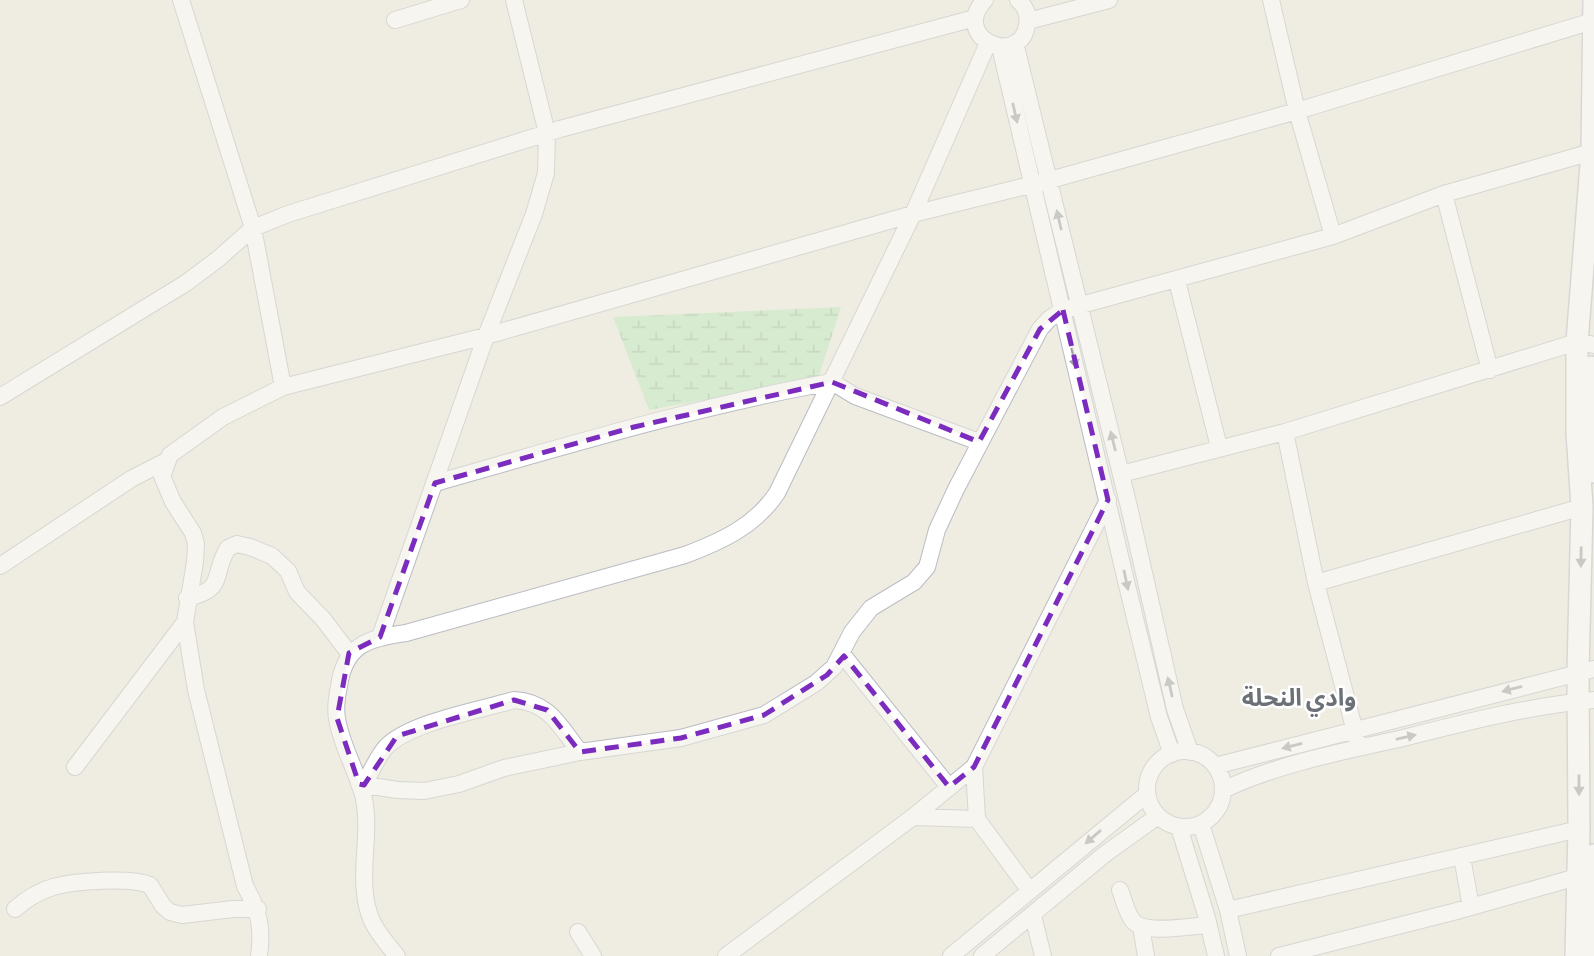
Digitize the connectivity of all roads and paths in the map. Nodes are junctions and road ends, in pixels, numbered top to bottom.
1 (181, 0) edge
2 (461, 0) edge
3 (514, 0) edge
4 (1109, 0) edge
5 (1271, 0) edge
6 (983, 1) edge
7 (1026, 1) edge
8 (1593, 11) edge
9 (975, 18) junction
10 (395, 20) dead end
11 (1028, 21) junction
12 (1001, 44) junction
13 (1297, 111) junction
14 (547, 133) junction
15 (1592, 152) edge
16 (1050, 180) junction
17 (1032, 185) junction
18 (1444, 194) junction
19 (914, 214) junction
20 (253, 228) junction
21 (1333, 236) junction
22 (1177, 281) junction
23 (1594, 289) edge
24 (1071, 308) junction
25 (486, 336) junction
26 (1587, 344) edge
27 (1490, 370) junction
28 (832, 382) junction
29 (283, 387) junction
30 (0, 397) edge
31 (1285, 432) junction
32 (979, 442) junction
33 (1219, 447) junction
34 (166, 461) junction
35 (1121, 474) junction
36 (435, 483) junction
37 (1594, 488) edge
38 (1108, 500) junction
39 (1582, 507) junction
40 (0, 565) edge
41 (1316, 583) junction
42 (187, 598) junction
43 (185, 622) junction
44 (380, 637) junction
45 (349, 653) junction
46 (842, 654) junction
47 (1586, 670) edge
48 (1586, 701) edge
49 (1356, 730) junction
50 (1359, 748) junction
51 (580, 752) junction
52 (1190, 752) junction
53 (1172, 754) junction
54 (1215, 766) junction
55 (75, 767) dead end
56 (974, 767) junction
57 (362, 784) junction
58 (949, 787) junction
59 (1223, 790) junction
60 (1147, 794) junction
61 (1158, 816) junction
62 (913, 817) junction
63 (977, 819) junction
64 (1201, 824) junction
65 (1179, 827) junction
66 (1579, 830) junction
67 (1594, 855) edge
68 (1462, 857) junction
69 (1214, 866) junction
70 (1192, 870) junction
71 (1577, 877) junction
72 (1119, 890) dead end
73 (1030, 891) junction
74 (1471, 907) junction
75 (15, 909) dead end
76 (258, 909) junction
77 (1228, 910) junction
78 (1033, 916) junction
79 (1209, 925) junction
80 (1142, 927) junction
81 (578, 932) dead end
82 (1588, 955) edge
83 (258, 956) edge
84 (397, 956) edge
85 (593, 956) edge
86 (726, 956) edge
87 (951, 956) edge
88 (982, 956) edge
89 (1043, 956) edge
90 (1146, 956) edge
91 (1216, 956) edge
92 (1238, 956) edge
93 (1279, 956) edge

1 - 20 street
2 - 10 street
3 - 14 street
4 - 11 street
5 - 13 street
6 - 9 street
7 - 11 street
8 - 13 street
8 - 15 main road
9 - 12 street
9 - 14 street
11 - 12 street
12 - 16 street
12 -> 17 street
12 - 19 street
13 - 16 street
13 - 21 street
14 - 20 street
14 - 25 street
15 - 18 street
15 - 26 main road
16 - 17 street
24 -> 16 street
17 - 19 street
17 - 24 street
18 - 21 street
18 - 27 street
19 - 25 street
19 - 28 street
20 - 29 street
20 - 30 street
21 - 22 street
22 - 24 street
22 - 33 street
23 - 26 main road
24 - 32 street
35 -> 24 street
24 -> 38 street
25 - 29 street
25 - 36 street
26 - 27 street
26 - 37 main road
26 - 39 main road
27 - 31 street
28 - 32 street
28 - 36 street
28 - 44 street
29 - 34 street
31 - 33 street
31 - 41 street
32 - 46 street
33 - 35 street
34 - 40 street
34 - 42 street
52 -> 35 street
36 - 44 street
38 -> 53 street
38 - 56 street
39 - 41 street
39 -> 47 main road
41 - 49 street
42 - 43 street
42 - 45 street
43 - 55 street
43 - 76 street
44 - 45 street
45 - 57 street
46 - 51 street
46 - 58 street
47 - 48 main road
47 -> 49 street
50 -> 48 street
48 -> 66 main road
49 - 50 street
49 -> 54 street
50 - 59 street
51 - 57 street
51 - 57 street
52 - 53 street
52 - 54 street
53 - 60 street
54 - 59 street
56 - 58 street
56 - 63 street
57 - 84 street
58 - 62 street
59 - 64 street
60 - 61 street
60 -> 73 street
61 - 65 street
61 - 78 street
62 - 63 street
62 - 86 street
63 - 73 street
64 - 65 street
64 - 69 street
65 - 70 street
66 - 68 street
66 - 71 main road
67 - 82 main road
68 - 74 street
68 - 77 street
69 - 70 street
69 - 77 street
70 - 79 street
71 - 74 street
71 - 82 main road
72 - 80 street
73 - 87 street
74 - 93 street
75 - 76 street
76 - 83 street
77 - 92 street
78 - 88 street
78 - 89 street
79 - 80 street
79 - 91 street
80 - 90 street
81 - 85 street

